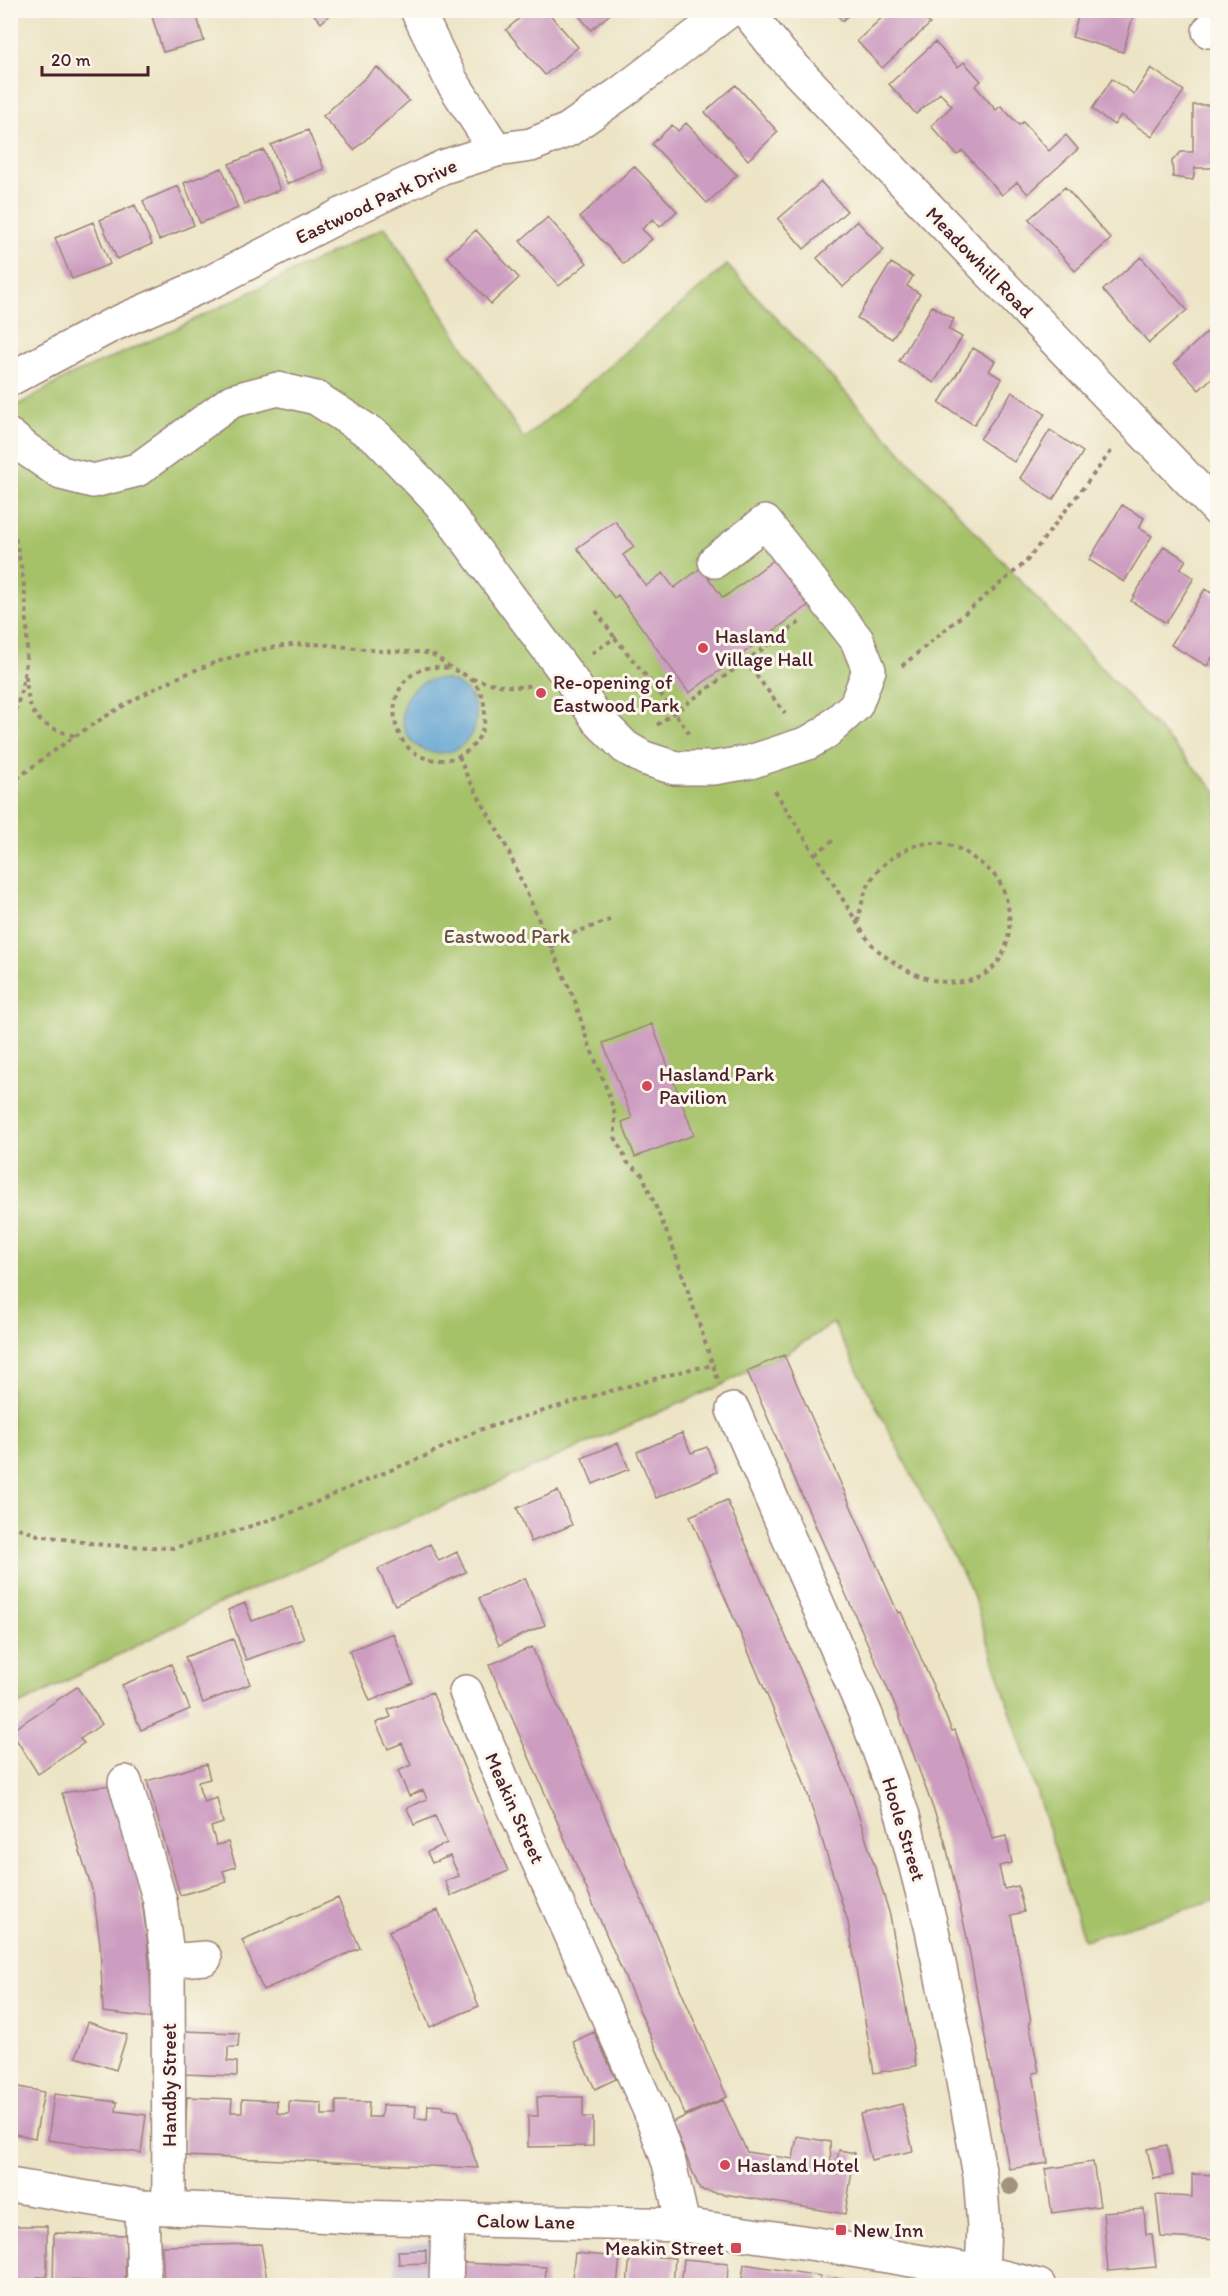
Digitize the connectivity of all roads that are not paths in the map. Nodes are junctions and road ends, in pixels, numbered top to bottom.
1 (417, 10) edge
2 (730, 10) edge
3 (746, 10) edge
4 (496, 150) junction
5 (10, 379) edge
6 (10, 435) edge
7 (1218, 510) edge
8 (715, 561) dead end
9 (733, 1410) road end
10 (466, 1692) dead end
11 (125, 1782) dead end
12 (205, 1958) dead end
13 (168, 1961) junction
14 (10, 2185) edge
15 (156, 2207) junction
16 (448, 2220) junction
17 (683, 2225) junction
18 (982, 2272) junction
19 (144, 2286) edge
20 (446, 2286) edge
21 (1039, 2286) edge

1 - 4 street
2 - 4 street, Eastwood Park Drive
3 - 7 street, Meadowhill Road
4 - 5 street, Eastwood Park Drive
6 - 8 street
9 - 18 street, Hoole Street
10 - 17 street, Meakin Street
11 - 13 street, Handby Street
12 - 13 street
13 - 15 street, Handby Street
14 - 15 street, Calow Lane
15 - 16 street, Calow Lane
15 - 19 street, Handby Street
16 - 17 street, Calow Lane
16 - 20 street
17 - 18 street, Calow Lane
18 - 21 street, Calow Lane

